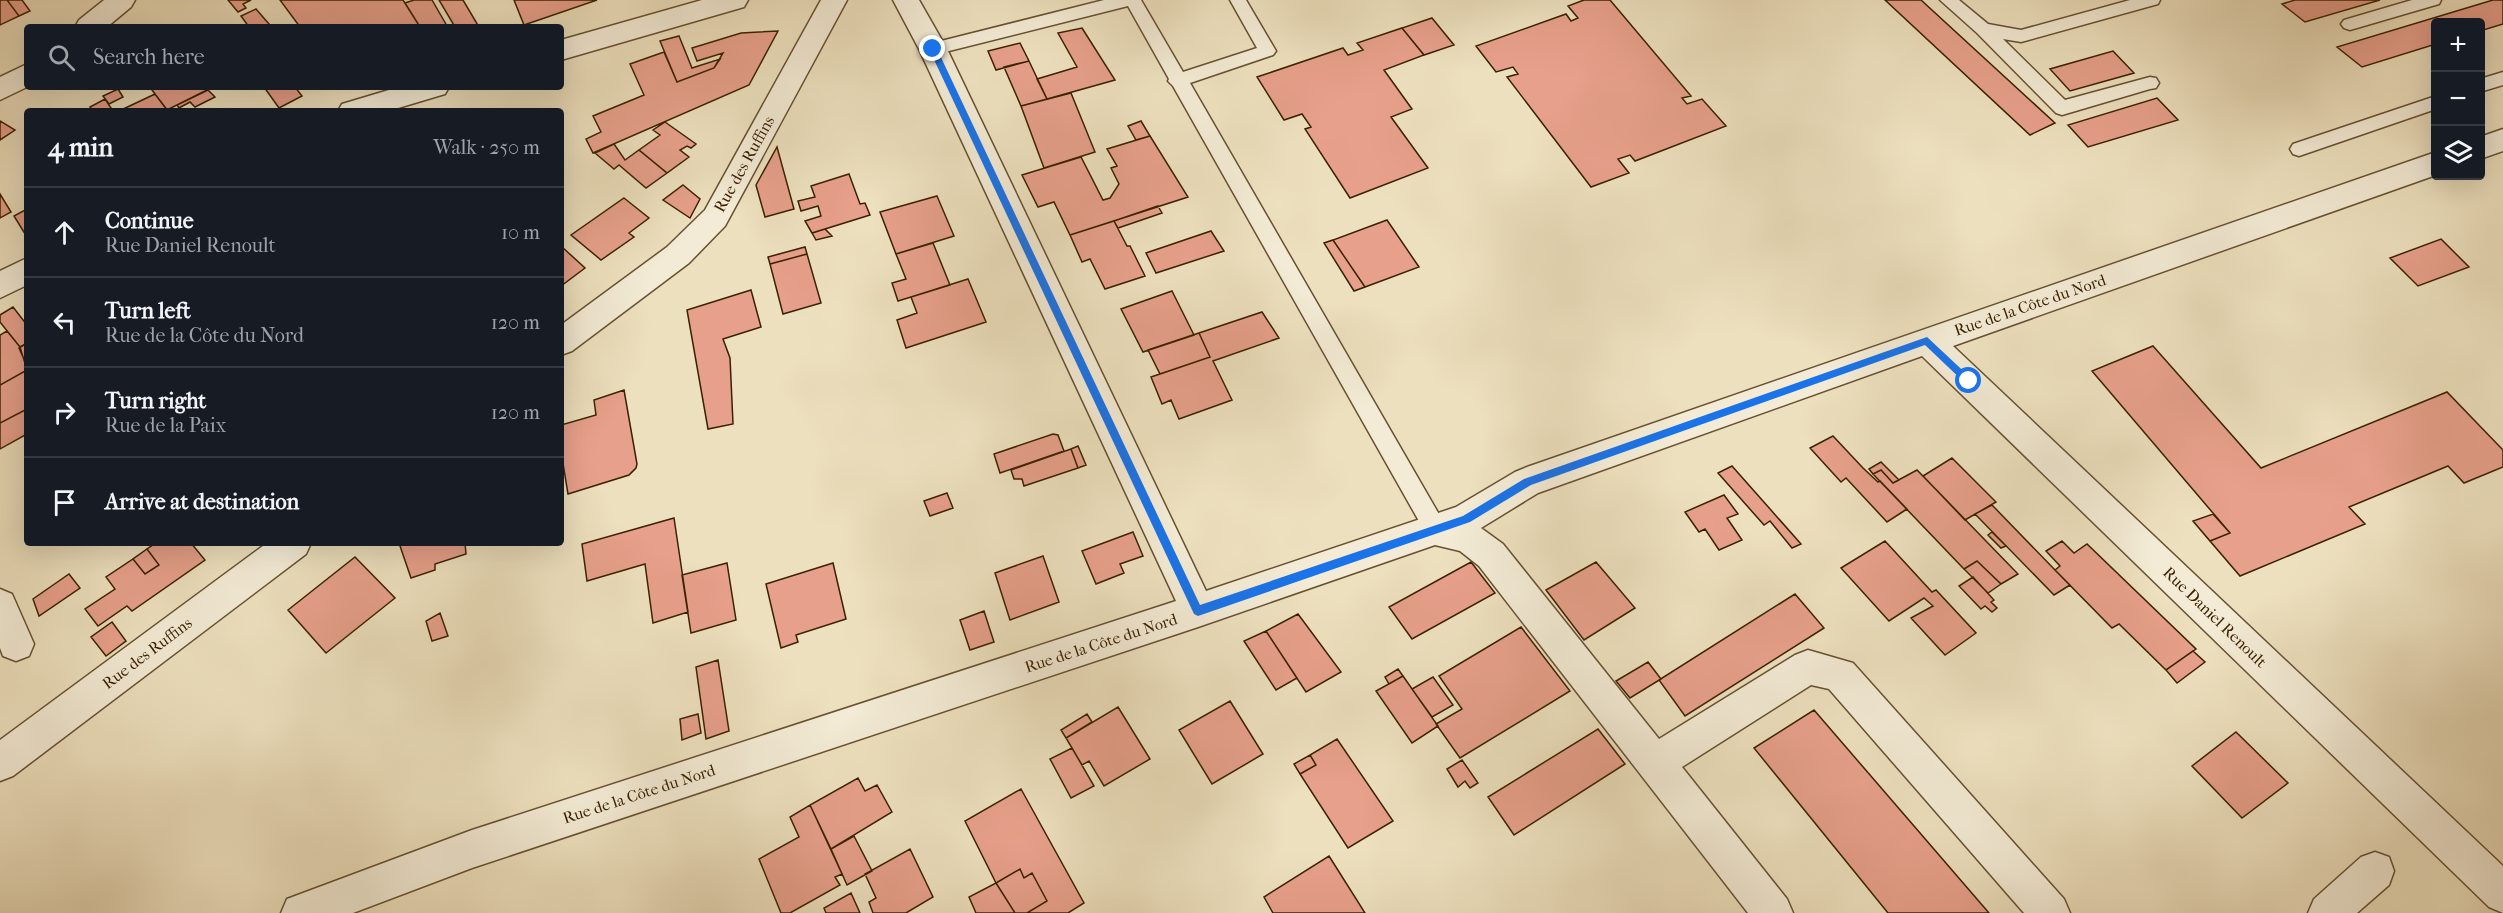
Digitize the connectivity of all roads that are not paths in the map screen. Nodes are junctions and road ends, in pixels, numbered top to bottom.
1 (122, 0) edge
2 (735, 0) edge
3 (834, 0) edge
4 (906, 0) edge
5 (1128, 0) edge
6 (1133, 0) edge
7 (1238, 0) edge
8 (1948, 0) edge
9 (2152, 0) edge
10 (2433, 0) edge
11 (93, 24) edge
12 (2350, 24) dead end
13 (1983, 29) junction
14 (564, 49) edge
15 (933, 49) junction
16 (24, 76) edge
17 (2503, 78) edge
18 (1178, 81) junction
19 (2150, 83) dead end
20 (2485, 85) edge
21 (0, 90) edge
22 (425, 90) edge
23 (2431, 104) edge
24 (362, 108) edge
25 (2503, 140) edge
26 (2485, 147) edge
27 (2299, 149) dead end
28 (2431, 166) edge
29 (24, 272) edge
30 (0, 286) edge
31 (564, 340) edge
32 (1927, 341) junction
33 (1436, 530) junction
34 (290, 546) edge
35 (0, 605) edge
36 (1198, 611) junction
37 (16, 644) dead end
38 (0, 763) edge
39 (1655, 763) junction
40 (2375, 871) dead end
41 (2503, 893) edge
42 (301, 913) edge
43 (1773, 913) edge
44 (2050, 913) edge
45 (2328, 913) edge

1 - 11 street
2 - 14 street
3 - 31 street, Rue des Ruffins
4 - 15 street
5 - 15 lane
6 - 18 lane
7 - 18 lane
8 - 13 lane
9 - 13 lane
10 - 12 lane
13 - 19 lane
15 - 36 street
16 - 21 street
17 - 20 lane
18 - 33 lane
22 - 24 street
23 - 27 lane
25 - 26 street
28 - 32 street, Rue de la Côte du Nord
29 - 30 street
32 - 33 street, Rue de la Côte du Nord
32 - 41 street, Rue Daniel Renoult
33 - 36 street, Rue de la Côte du Nord
33 - 39 street
34 - 38 street, Rue des Ruffins
35 - 37 street
36 - 42 street, Rue de la Côte du Nord
39 - 43 street
39 - 44 street
40 - 45 street

